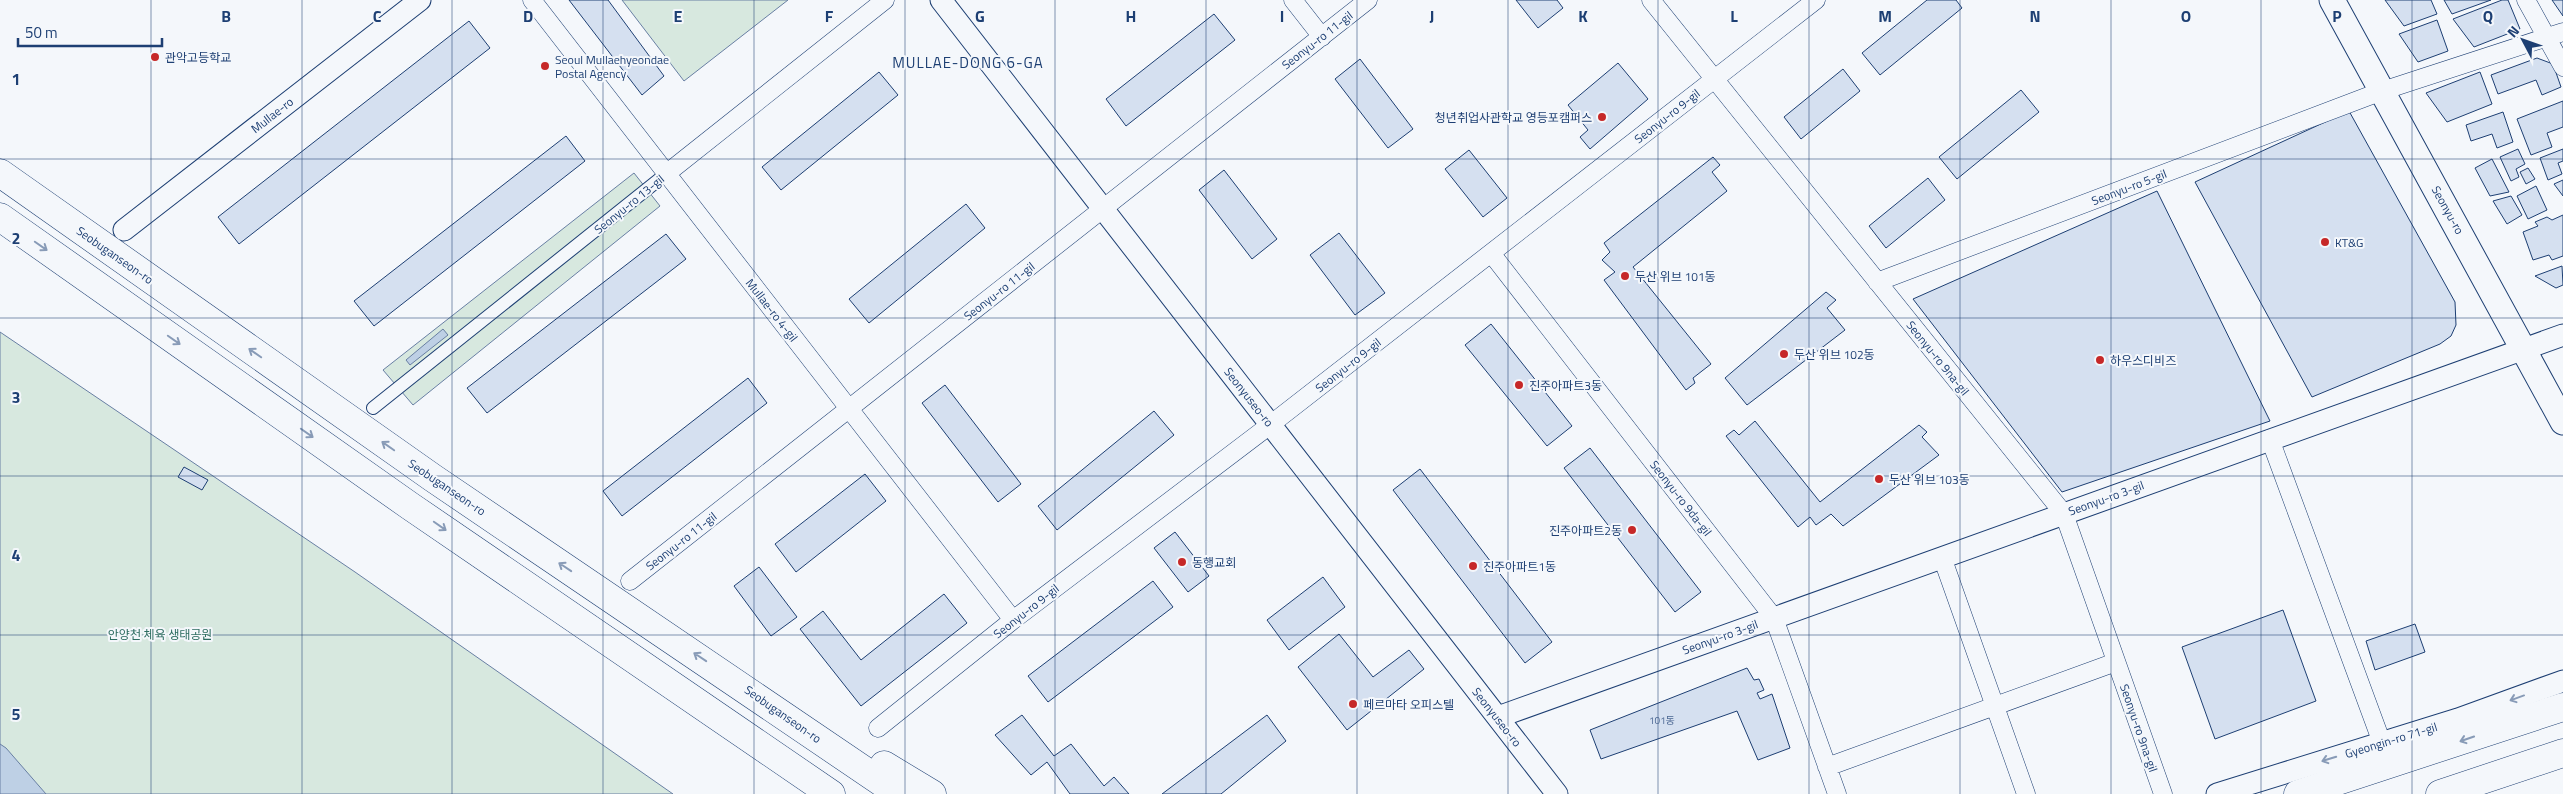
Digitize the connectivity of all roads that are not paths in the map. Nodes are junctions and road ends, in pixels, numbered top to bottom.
1 (420, 0) edge
2 (532, 0) edge
3 (885, 0) edge
4 (941, 0) edge
5 (1293, 0) edge
6 (1368, 0) edge
7 (1651, 0) edge
8 (1816, 0) edge
9 (2332, 0) edge
10 (2526, 0) edge
11 (2555, 35) edge
12 (1322, 36) junction
13 (2563, 67) edge
14 (1714, 80) junction
15 (2382, 91) junction
16 (0, 172) edge
17 (666, 174) junction
18 (1103, 209) junction
19 (0, 217) edge
20 (124, 230) dead end
21 (1491, 253) junction
22 (1877, 282) junction
23 (2563, 335) edge
24 (2524, 347) junction
25 (372, 408) dead end
26 (848, 409) junction
27 (2563, 422) edge
28 (1270, 425) junction
29 (2270, 439) junction
30 (2064, 514) junction
31 (1942, 557) junction
32 (630, 581) dead end
33 (1774, 618) junction
34 (1013, 620) junction
35 (2116, 662) junction
36 (724, 673) junction
37 (2563, 682) edge
38 (1995, 706) junction
39 (701, 707) junction
40 (2563, 707) edge
41 (1498, 717) junction
42 (878, 728) dead end
43 (2382, 743) junction
44 (2563, 753) edge
45 (1827, 767) junction
46 (811, 794) edge
47 (831, 794) edge
48 (899, 794) edge
49 (932, 794) edge
50 (1557, 794) edge
51 (1837, 794) edge
52 (2026, 794) edge
53 (2162, 794) edge
54 (2217, 794) edge
55 (2298, 794) edge
56 (2440, 794) edge

1 - 20 street, Mullae-ro
2 - 17 street, Mullae-ro 4-gil
3 - 17 street, Seonyu-ro 13-gil
4 - 18 street, Seonyuseo-ro
5 - 12 street
6 - 12 street, Seonyu-ro 11-gil
7 - 14 street, Seonyu-ro 9na-gil
8 - 14 street, Seonyu-ro 9-gil
9 - 15 main road, Seonyu-ro
10 - 11 street
11 - 13 street
11 - 15 street, Seonyu-ro 5-gil
12 - 18 street, Seonyu-ro 11-gil
14 - 21 street, Seonyu-ro 9-gil
14 - 22 street, Seonyu-ro 9na-gil
15 - 22 street, Seonyu-ro 5-gil
15 - 24 main road, Seonyu-ro
36 -> 16 main road, Seobuganseon-ro
17 - 25 street, Seonyu-ro 13-gil
17 - 26 street, Mullae-ro 4-gil
18 - 26 street, Seonyu-ro 11-gil
18 - 28 street, Seonyuseo-ro
19 -> 39 main road
21 - 28 street, Seonyu-ro 9-gil
21 - 33 street, Seonyu-ro 9da-gil
22 - 30 street, Seonyu-ro 9na-gil
23 - 24 street, Seonyu-ro 3-gil
24 - 27 main road, Seonyu-ro
24 - 29 street, Seonyu-ro 3-gil
26 - 32 street, Seonyu-ro 11-gil
26 - 34 street, Mullae-ro 4-gil
28 - 34 street, Seonyu-ro 9-gil
28 - 41 street, Seonyuseo-ro
29 - 30 street, Seonyu-ro 3-gil
29 - 43 street
30 - 31 street, Seonyu-ro 3-gil
30 - 35 street, Seonyu-ro 9na-gil
31 - 33 street, Seonyu-ro 3-gil
31 - 38 street
33 - 41 street, Seonyu-ro 3-gil
33 - 45 street, Seonyu-ro 9da-gil
34 - 42 street, Seonyu-ro 9-gil
35 - 38 street
35 - 53 street, Seonyu-ro 9na-gil
36 - 48 main road, Seobuganseon-ro
36 - 49 main road
37 -> 43 street, Gyeongin-ro 71-gil
38 - 45 street
38 - 52 street
39 - 46 main road
39 - 47 main road
40 -> 55 main road
41 - 50 street, Seonyuseo-ro
43 -> 54 street, Gyeongin-ro 71-gil
44 - 56 main road
45 - 51 street, Seonyu-ro 9da-gil

